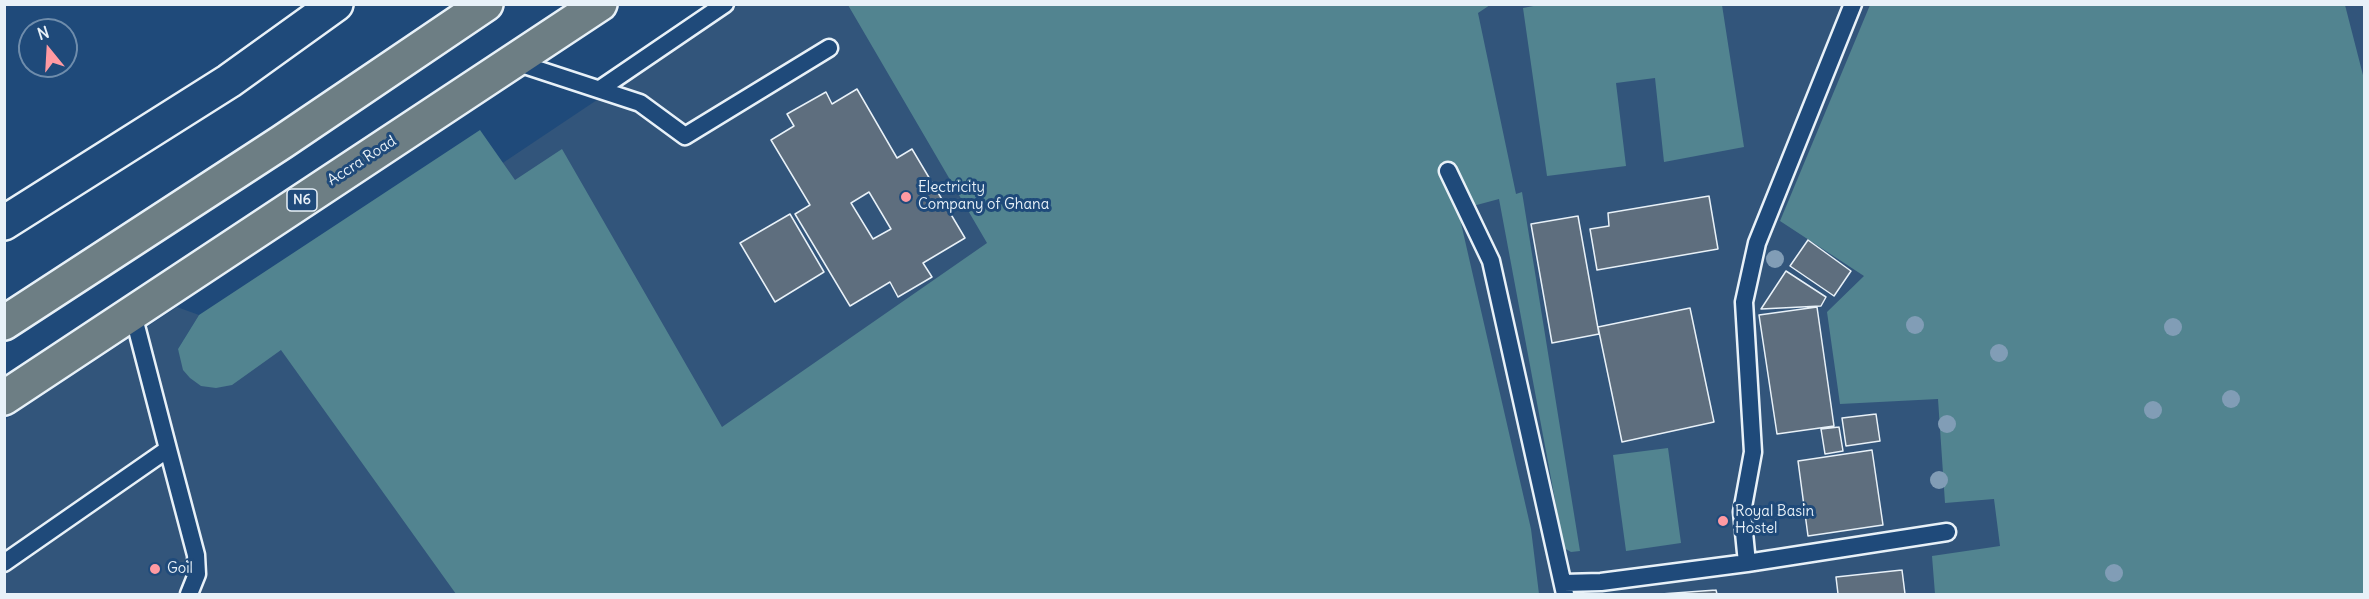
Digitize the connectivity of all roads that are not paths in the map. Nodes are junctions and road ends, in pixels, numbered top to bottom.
1 (336, 4) edge
2 (486, 4) edge
3 (600, 4) edge
4 (725, 4) edge
5 (1853, 4) edge
6 (829, 48) dead end
7 (515, 62) junction
8 (600, 89) junction
9 (1448, 171) dead end
10 (4, 223) edge
11 (133, 314) junction
12 (4, 323) edge
13 (4, 398) edge
14 (168, 449) junction
15 (1947, 532) dead end
16 (4, 563) edge
17 (1747, 563) junction
18 (1564, 589) edge
19 (189, 594) edge

1 - 10 street
2 - 12 highway
3 - 7 highway, Accra Road / N6
4 - 8 lane
5 - 17 lane
6 - 8 lane
7 - 8 lane
7 - 11 highway, Accra Road / N6
9 - 18 lane
11 - 13 highway, Accra Road / N6
11 - 14 lane
14 - 16 lane
14 - 19 lane
15 - 17 lane
17 - 18 lane

